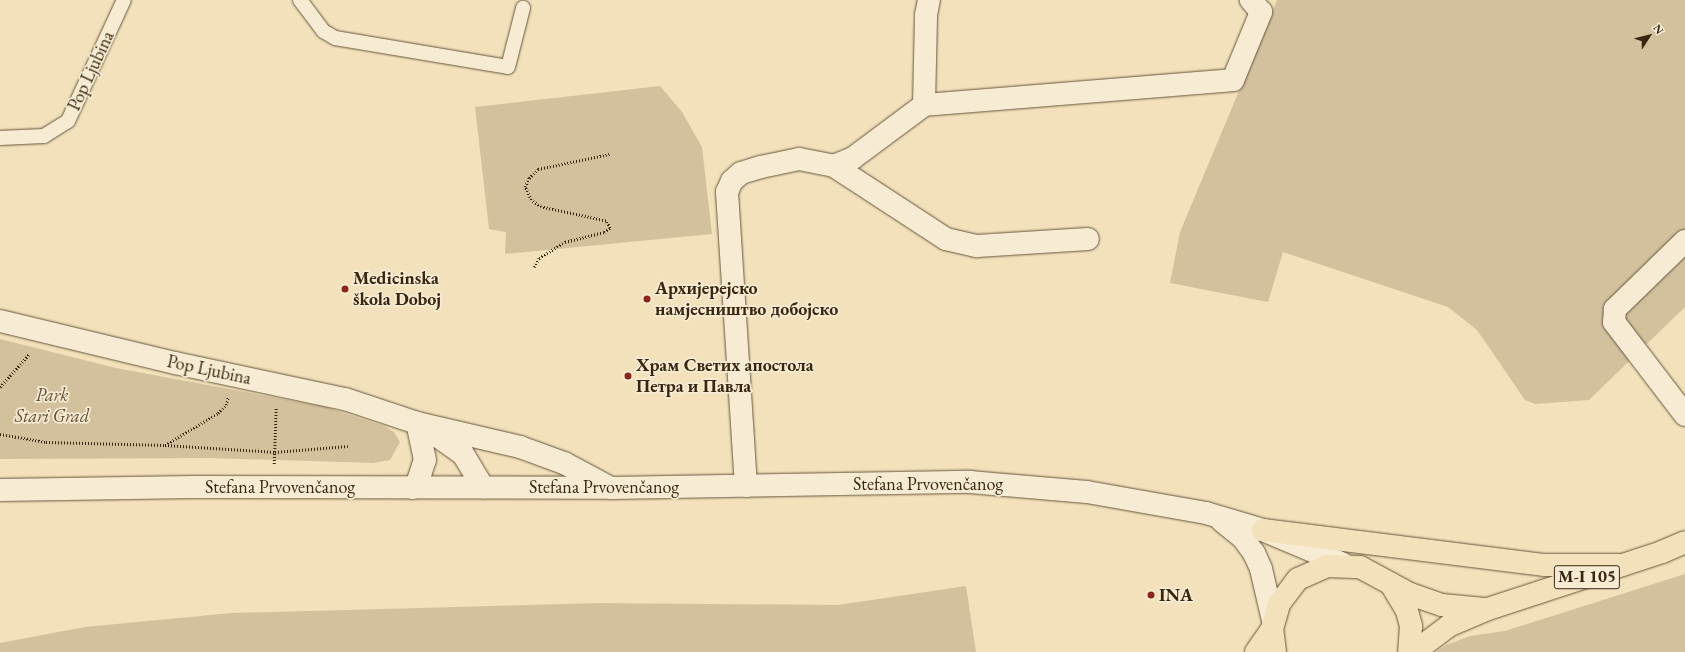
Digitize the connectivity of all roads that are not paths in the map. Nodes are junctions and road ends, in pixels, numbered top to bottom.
1 (124, 0) edge
2 (300, 0) edge
3 (929, 0) edge
4 (1251, 0) edge
5 (523, 8) dead end
6 (924, 105) junction
7 (0, 138) edge
8 (834, 166) junction
9 (1088, 239) dead end
10 (1685, 241) edge
11 (0, 321) edge
12 (1685, 415) edge
13 (417, 423) junction
14 (746, 486) junction
15 (483, 487) junction
16 (412, 488) junction
17 (611, 488) junction
18 (0, 490) edge
19 (1206, 513) junction
20 (1263, 530) junction
21 (1685, 542) edge
22 (1343, 564) junction
23 (1622, 565) junction
24 (1390, 583) junction
25 (1488, 609) junction
26 (1273, 624) junction
27 (1256, 652) edge
28 (1275, 652) edge
29 (1408, 652) edge
30 (1414, 652) edge

1 - 7 lane, Pop Ljubina
2 - 5 lane
3 - 6 street
4 - 6 street
6 - 8 street
8 - 9 street
8 - 14 street
10 - 12 street
11 - 13 street, Pop Ljubina
13 - 15 street
13 - 16 street
13 - 17 street
14 - 17 street, Stefana Prvovenčanog
14 - 19 street, Stefana Prvovenčanog
15 - 16 street, Stefana Prvovenčanog
15 - 17 street, Stefana Prvovenčanog
16 - 18 street, Stefana Prvovenčanog
19 - 20 street
19 - 26 street
20 - 22 street
20 - 23 main road
21 - 23 main road, M-I 105
22 - 24 main road, M-I 105
22 - 26 main road, M-I 105
23 - 25 main road, M-I 105
24 - 25 main road, M-I 105
24 - 29 main road
25 - 30 main road, M-I 105
26 - 27 main road, M-I 105
26 - 28 main road, M-I 105

